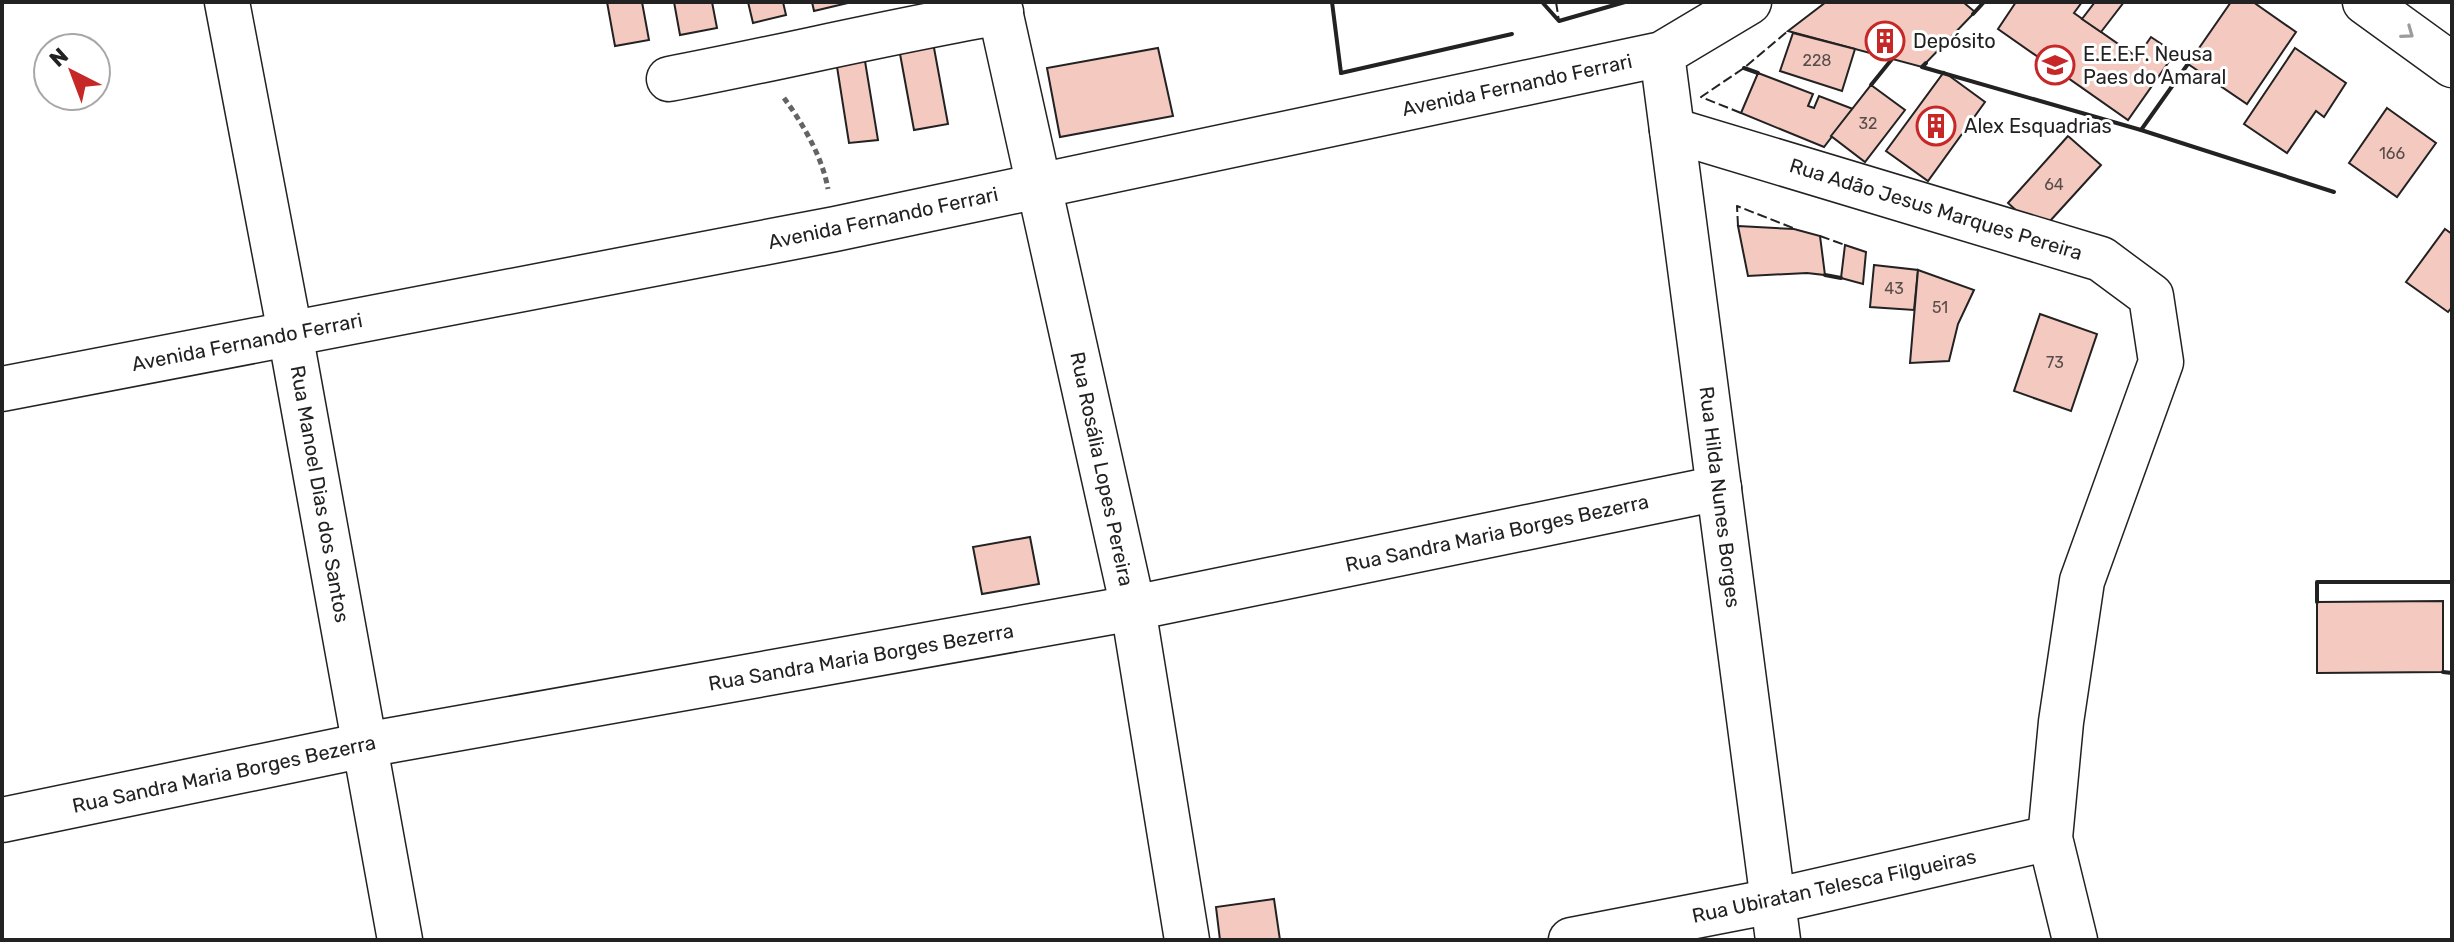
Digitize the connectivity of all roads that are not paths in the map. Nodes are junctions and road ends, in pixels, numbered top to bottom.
1 (227, 2) edge
2 (1749, 2) edge
3 (2365, 2) edge
4 (1000, 7) edge
5 (1662, 54) junction
6 (2452, 65) edge
7 (669, 79) dead end
8 (1672, 130) junction
9 (1041, 186) junction
10 (290, 333) junction
11 (2, 389) edge
12 (1719, 488) junction
13 (1133, 608) junction
14 (365, 745) junction
15 (2, 820) edge
16 (2050, 838) junction
17 (1776, 920) edge
18 (400, 940) edge
19 (1187, 940) edge
20 (1571, 940) edge
21 (2075, 940) edge

1 - 10 street, Rua Manoel Dias dos Santos
2 - 5 street, Avenida Fernando Ferrari
3 -> 6 street
4 - 7 street
4 - 9 street, Rua Rosália Lopes Pereira
5 - 8 street, Rua Hilda Nunes Borges
5 - 9 street, Avenida Fernando Ferrari
8 - 12 street, Rua Hilda Nunes Borges
8 - 16 street, Rua Adão Jesus Marques Pereira
9 - 10 street, Avenida Fernando Ferrari
9 - 13 street, Rua Rosália Lopes Pereira
10 - 11 street, Avenida Fernando Ferrari
10 - 14 street, Rua Manoel Dias dos Santos
12 - 13 street, Rua Sandra Maria Borges Bezerra
12 - 17 street, Rua Hilda Nunes Borges
13 - 14 street, Rua Sandra Maria Borges Bezerra
13 - 19 street, Rua Rosália Lopes Pereira
14 - 15 street, Rua Sandra Maria Borges Bezerra
14 - 18 street, Rua Manoel Dias dos Santos
16 - 17 street, Rua Ubiratan Telesca Filgueiras
16 - 21 street, Rua Adão Jesus Marques Pereira
17 - 20 street, Rua Ubiratan Telesca Filgueiras

